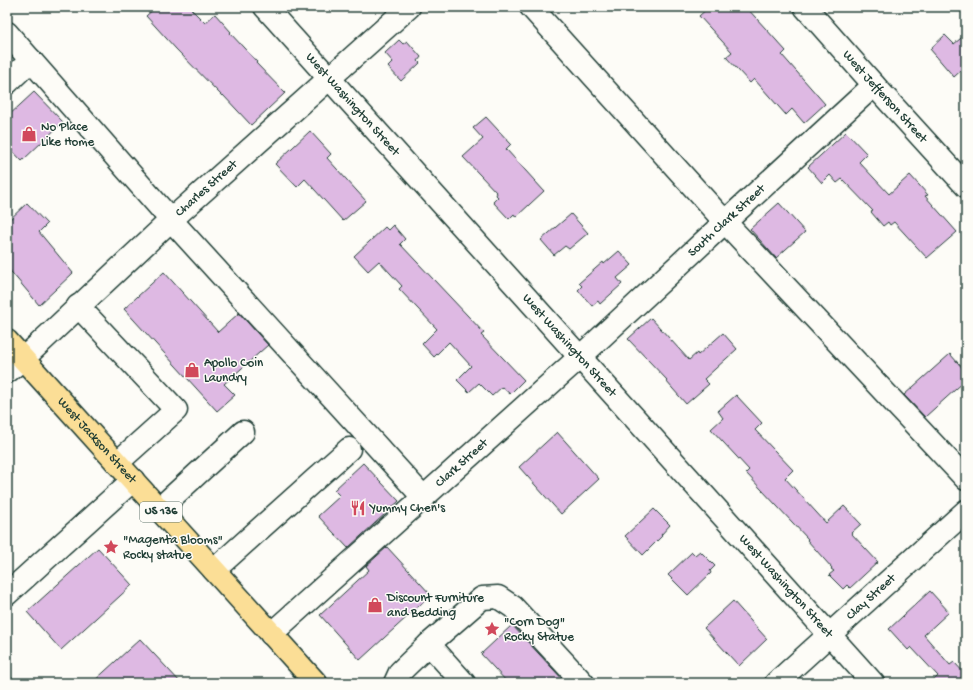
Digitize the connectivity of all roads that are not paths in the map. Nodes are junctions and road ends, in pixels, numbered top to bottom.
1 (265, 7) edge
2 (409, 7) edge
3 (531, 7) edge
4 (805, 7) edge
5 (7, 33) edge
6 (31, 60) junction
7 (328, 78) junction
8 (7, 83) edge
9 (874, 85) junction
10 (966, 186) edge
11 (171, 220) junction
12 (725, 222) junction
13 (78, 306) junction
14 (7, 341) edge
15 (580, 357) junction
16 (15, 366) edge
17 (243, 432) dead end
18 (349, 449) dead end
19 (117, 463) junction
20 (966, 479) edge
21 (133, 480) junction
22 (424, 498) junction
23 (159, 509) junction
24 (966, 511) edge
25 (214, 570) junction
26 (7, 594) edge
27 (271, 634) junction
28 (830, 635) junction
29 (429, 644) junction
30 (316, 683) edge
31 (396, 683) edge
32 (464, 683) edge
33 (583, 683) edge
34 (776, 683) edge
35 (873, 683) edge

1 - 7 street, West Washington Street
2 - 7 street, Charles Street
3 - 12 street
4 - 9 street, West Jefferson Street
5 - 6 street
6 - 8 street
6 - 11 street
7 - 11 street, Charles Street
7 - 15 street, West Washington Street
9 - 10 street, West Jefferson Street
9 - 12 street, South Clark Street
11 - 13 street, Charles Street
11 - 22 street
12 - 15 street, South Clark Street
12 - 20 street
13 - 16 street, Charles Street
13 - 19 street
14 - 16 main road, West Jackson Street / US 136
15 - 22 street, Clark Street
15 - 28 street, West Washington Street
16 - 19 main road, West Jackson Street / US 136
17 - 23 street
18 - 25 street
19 - 21 main road, West Jackson Street / US 136
21 - 23 main road, West Jackson Street / US 136
21 - 26 street
22 - 27 street, Clark Street
23 - 25 main road, West Jackson Street / US 136
24 - 28 street, Clay Street
25 - 27 main road, West Jackson Street / US 136
27 - 30 main road, West Jackson Street / US 136
28 - 34 street, Clay Street
28 - 35 street, West Washington Street
29 - 31 street
29 - 32 street
29 - 33 street

